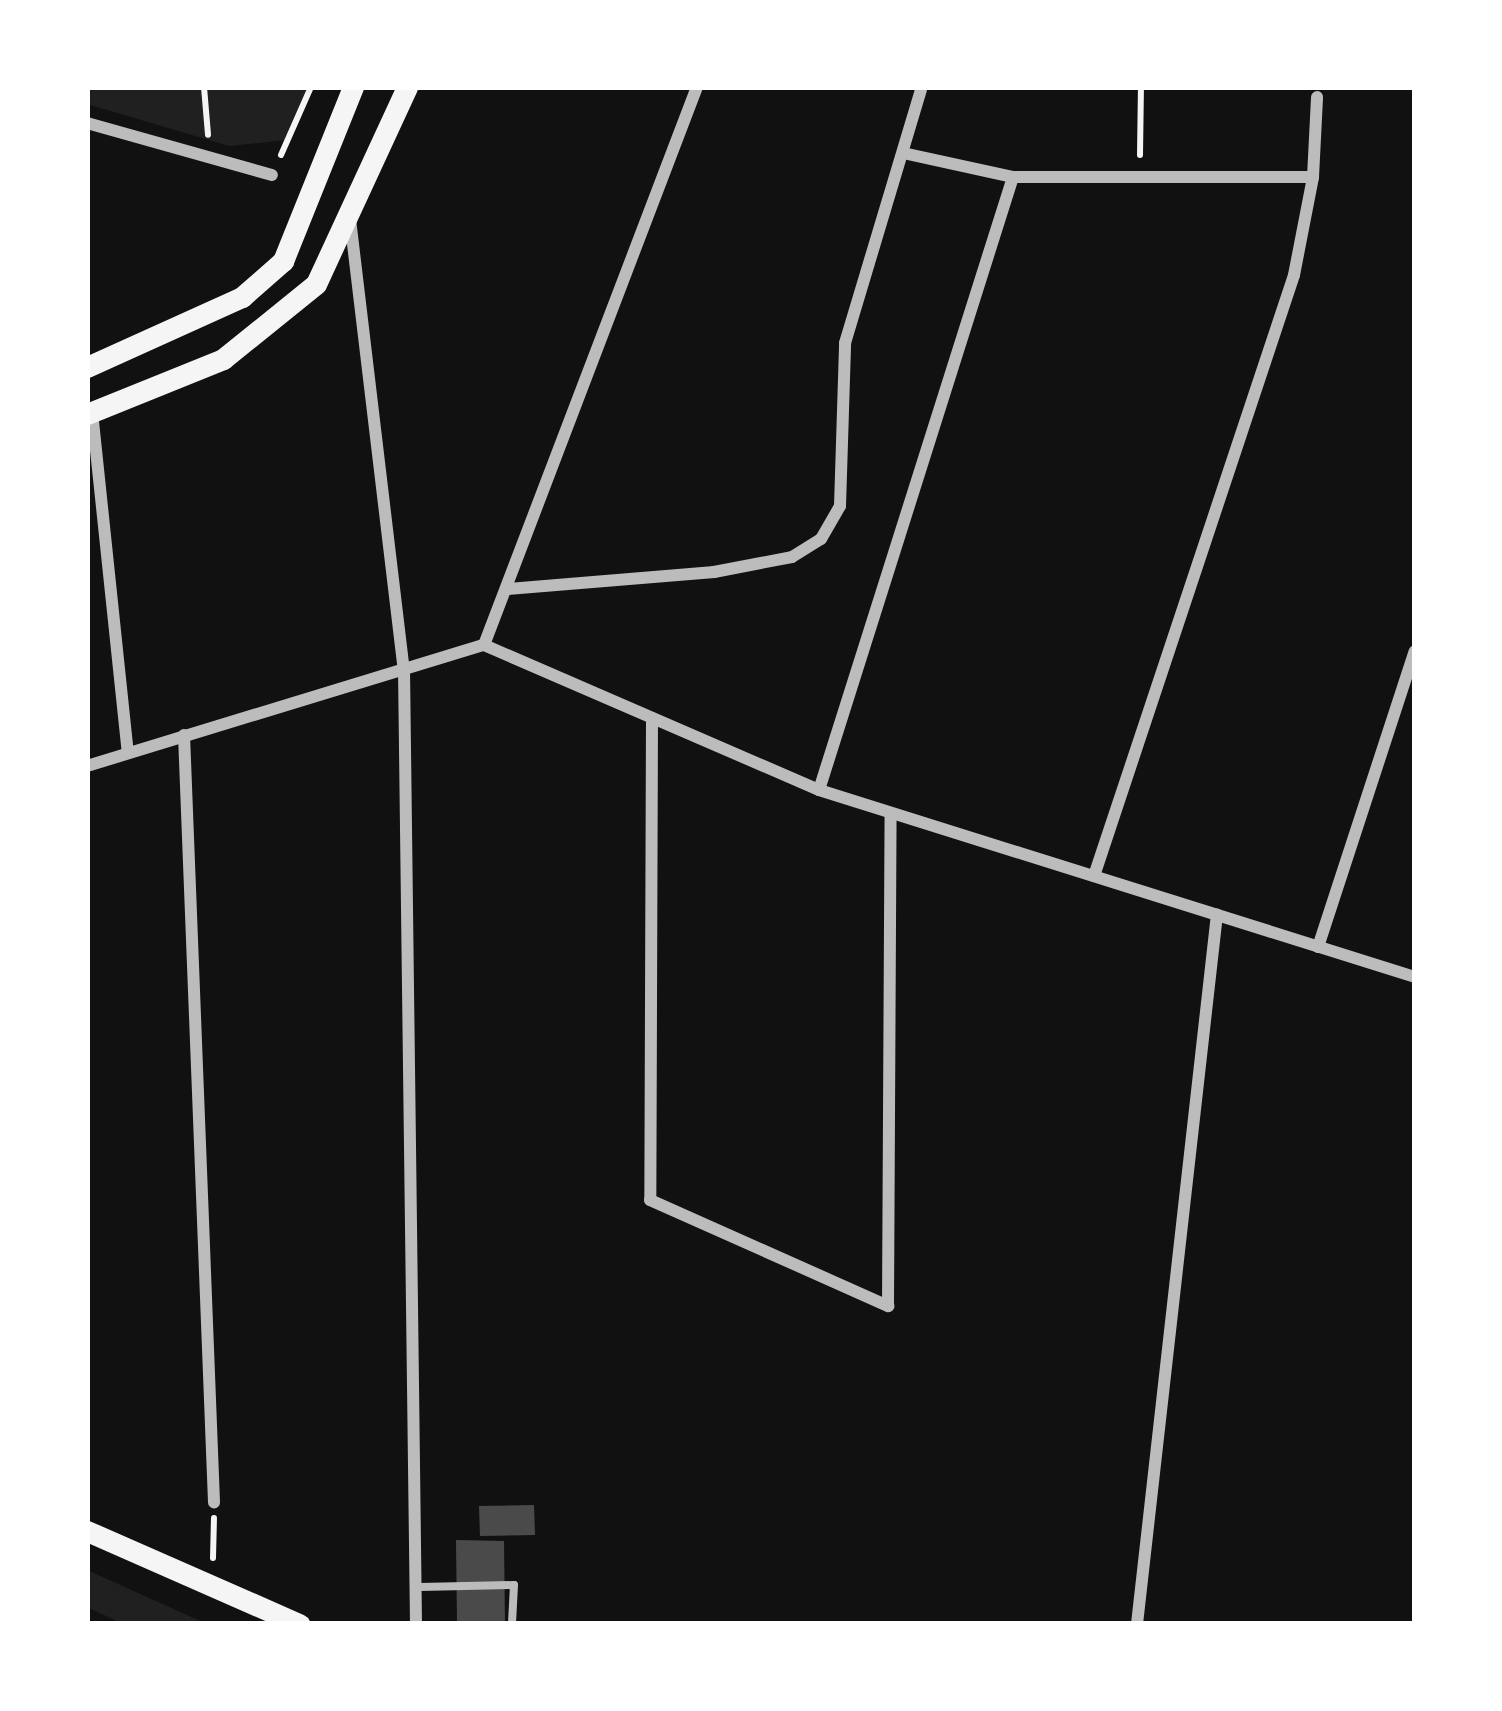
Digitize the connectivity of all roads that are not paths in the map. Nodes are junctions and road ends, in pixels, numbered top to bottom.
1 (353, 87) edge
2 (406, 87) edge
3 (697, 87) edge
4 (921, 90) dead end
5 (1317, 97) dead end
6 (87, 123) edge
7 (903, 153) junction
8 (272, 175) road end
9 (1013, 177) junction
10 (1313, 177) junction
11 (350, 214) junction
12 (87, 368) edge
13 (89, 413) edge
14 (507, 589) junction
15 (484, 645) junction
16 (1415, 651) edge
17 (404, 669) junction
18 (652, 718) junction
19 (184, 735) junction
20 (128, 752) junction
21 (87, 766) edge
22 (819, 790) junction
23 (891, 813) junction
24 (1094, 876) junction
25 (1217, 914) junction
26 (1318, 946) junction
27 (1415, 977) edge
28 (214, 1502) road end
29 (87, 1532) edge
30 (420, 1587) junction
31 (299, 1624) edge
32 (416, 1624) edge
33 (512, 1624) edge
34 (1137, 1624) edge

1 - 12 main road
2 - 11 main road
3 - 14 street
4 - 7 street
5 - 10 street
6 - 8 street
7 - 9 street
7 - 14 street
9 - 10 street
9 - 22 street
10 - 24 street
11 - 13 main road
11 - 17 street
13 - 20 street
14 - 15 street
15 - 17 street
15 - 18 street
16 - 26 street
17 - 19 street
17 - 30 street
18 - 22 street
18 - 23 street
19 - 20 street
19 - 28 street
20 - 21 street
22 - 23 street
23 - 24 street
24 - 25 street
25 - 26 street
25 - 34 street
26 - 27 street
29 - 31 main road
30 - 32 street
30 - 33 lane

